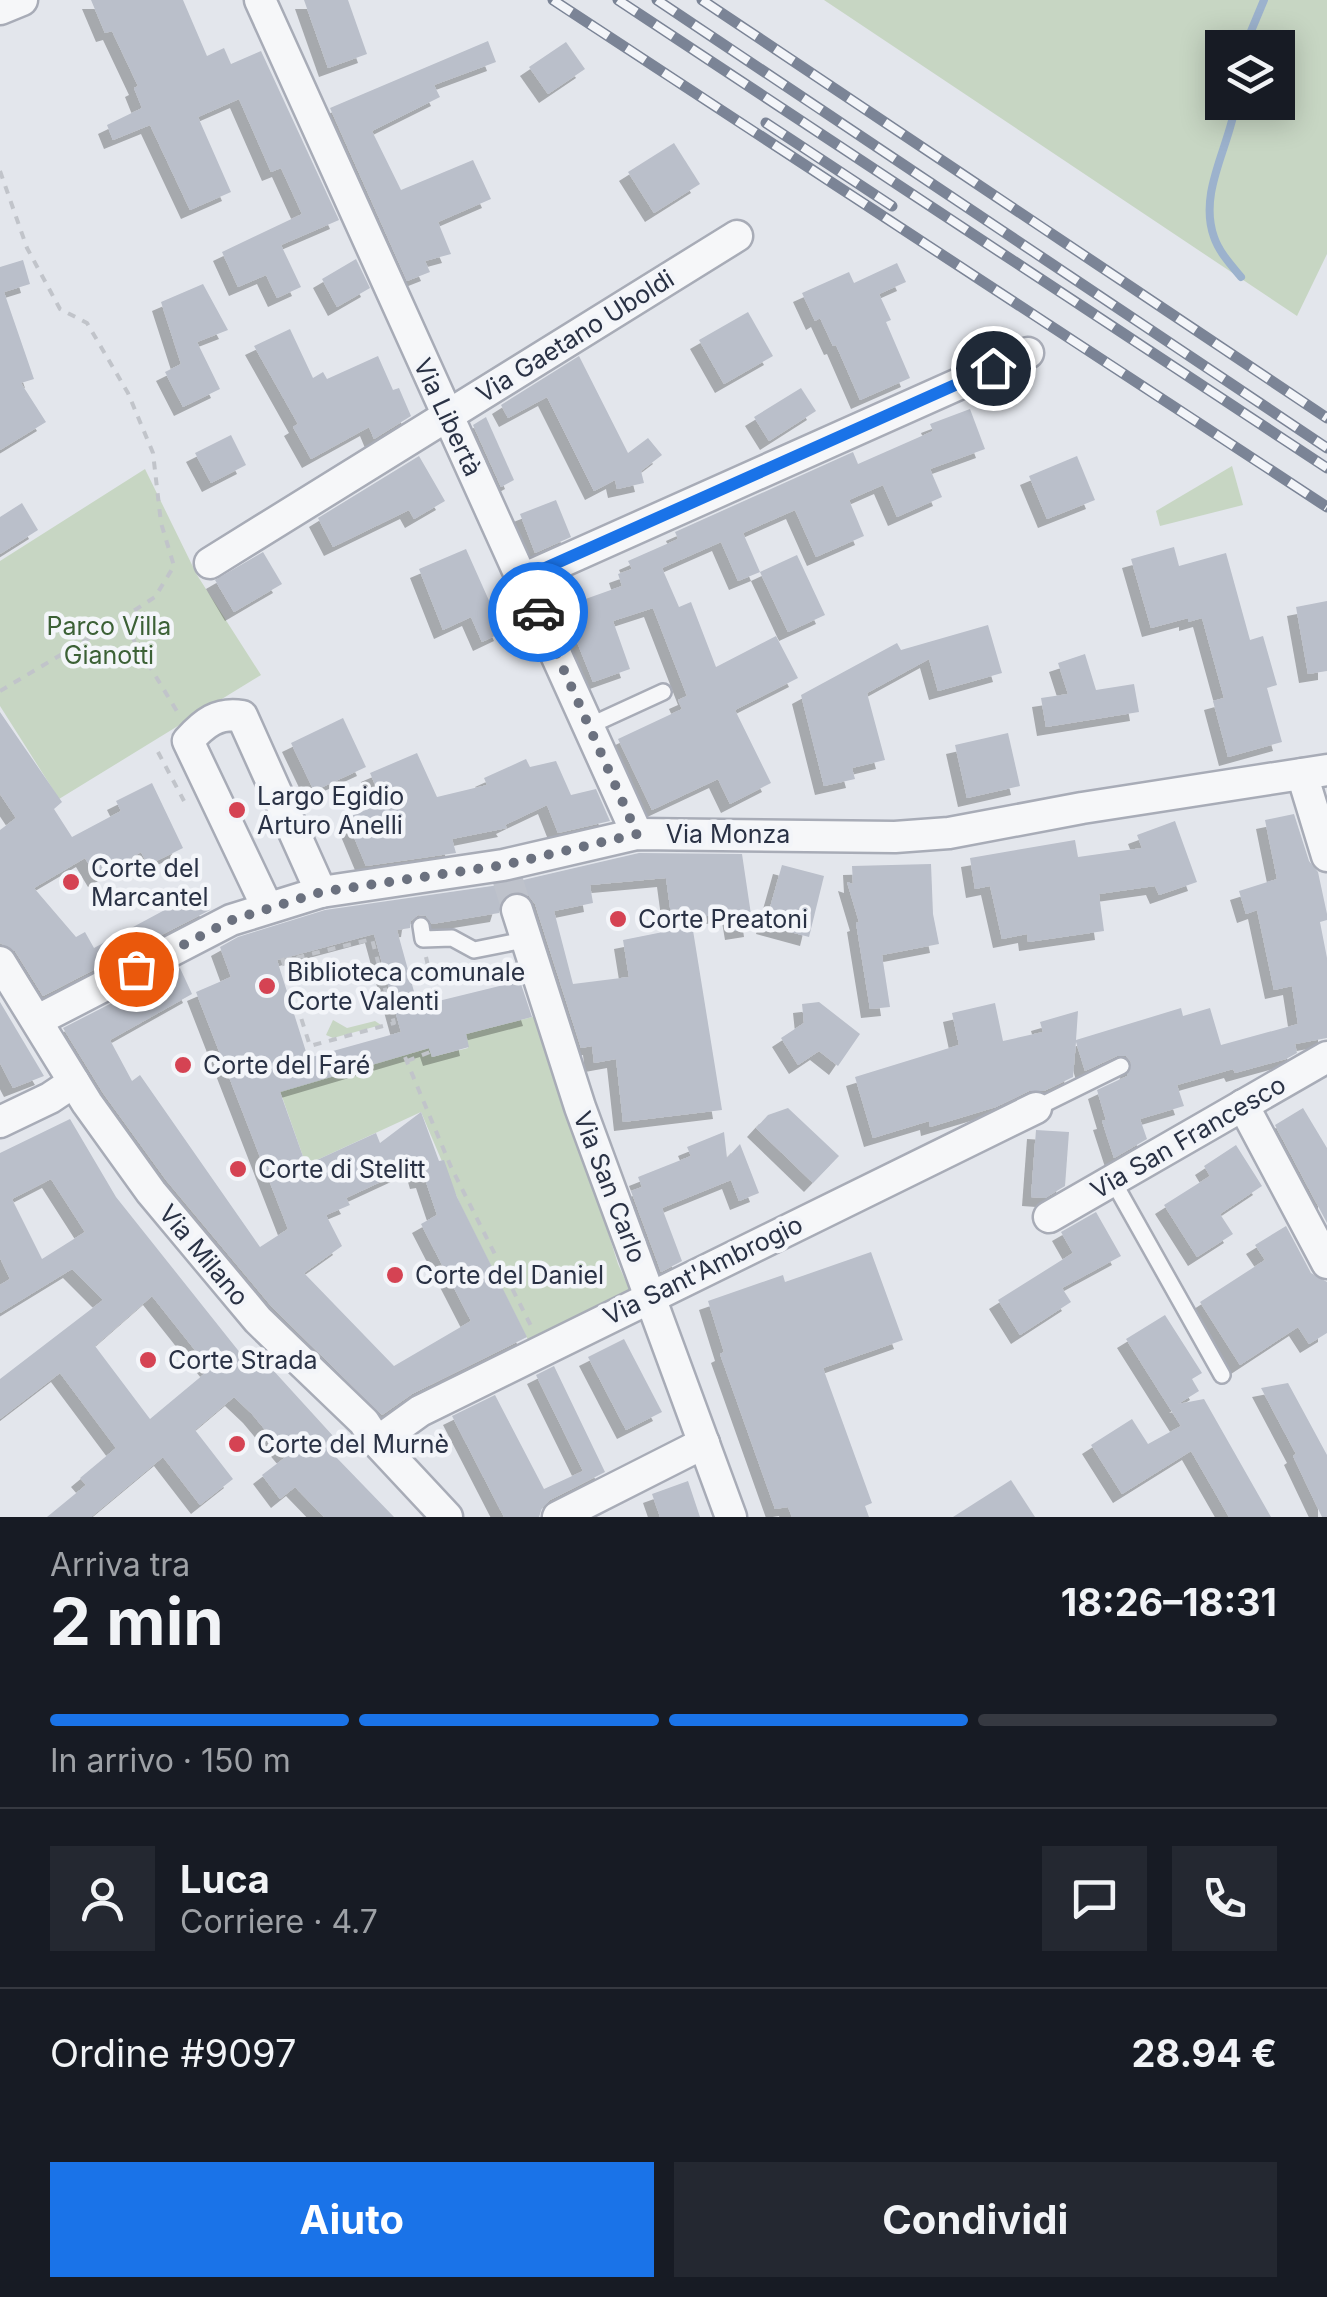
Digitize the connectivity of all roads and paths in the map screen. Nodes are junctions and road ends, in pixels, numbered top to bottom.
1 (22, 0) edge
2 (260, 0) edge
3 (0, 9) edge
4 (0, 172) edge
5 (737, 236) dead end
6 (1028, 353) dead end
7 (447, 415) junction
8 (210, 563) dead end
9 (523, 578) junction
10 (121, 619) junction
11 (0, 690) edge
12 (662, 692) dead end
13 (589, 726) junction
14 (188, 741) junction
15 (1314, 772) edge
16 (637, 834) junction
17 (1327, 856) edge
18 (321, 892) junction
19 (267, 907) junction
20 (517, 910) tunnel mouth
21 (422, 933) joint
22 (514, 942) dead end
23 (282, 960) joint
24 (0, 962) edge
25 (436, 1001) dead end
26 (38, 1020) junction
27 (430, 1052) dead end
28 (1327, 1057) edge
29 (1121, 1066) dead end
30 (74, 1082) junction
31 (1243, 1105) junction
32 (1036, 1108) joint
33 (0, 1122) edge
34 (1113, 1180) junction
35 (1048, 1217) dead end
36 (1327, 1263) edge
37 (652, 1295) junction
38 (543, 1350) junction
39 (1222, 1375) dead end
40 (376, 1442) junction
41 (704, 1443) junction
42 (447, 1517) edge
43 (558, 1517) edge
44 (732, 1517) edge

1 - 3 street
2 - 7 street, Via Libertà
4 - 10 path
5 - 7 street, Via Gaetano Uboldi
6 - 9 street
7 - 8 street, Via Gaetano Uboldi
7 - 9 street, Via Libertà
9 - 13 street, Via Libertà
10 - 11 path
10 - 14 path
12 - 13 lane
13 - 16 street, Via Libertà
14 - 18 street
14 - 19 street
15 - 16 street, Via Monza
15 - 17 street
16 - 18 street, Via Monza
18 - 19 street, Via Monza
19 - 26 street, Via Monza
20 - 37 street, Via San Carlo
21 - 22 lane
21 - 25 path
23 - 23 path
24 - 26 street, Via Milano
26 - 30 street, Via Milano
27 - 38 path
28 - 31 street, Via San Francesco
29 - 32 lane
30 - 33 street
30 - 40 street, Via Milano
31 - 34 street, Via San Francesco
31 - 36 street
32 - 37 street, Via Sant'Ambrogio
34 - 35 street, Via San Francesco
34 - 39 lane
37 - 38 street, Via Sant'Ambrogio
37 - 41 street, Via San Carlo
38 - 40 street, Via Sant'Ambrogio
40 - 42 street, Via Milano
41 - 43 street
41 - 44 street, Via San Carlo

